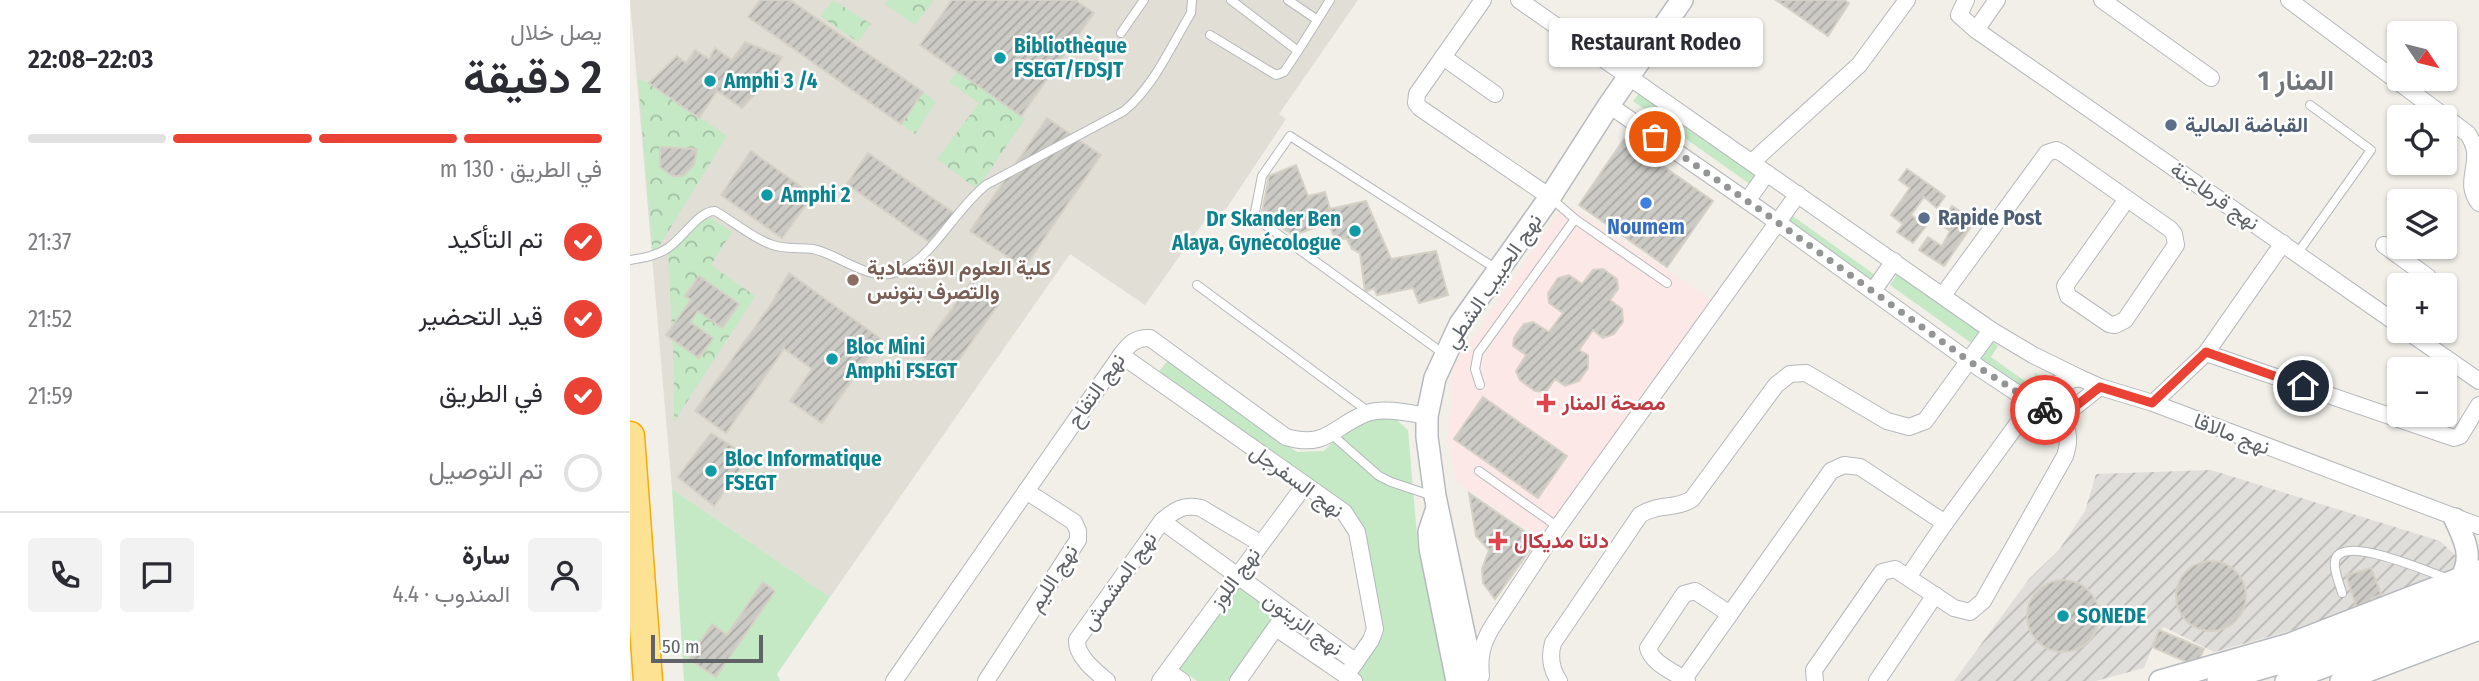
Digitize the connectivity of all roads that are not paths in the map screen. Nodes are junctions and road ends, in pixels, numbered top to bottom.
1 (1144, 0) edge
2 (1192, 0) edge
3 (1231, 0) edge
4 (1289, 0) edge
5 (1330, 0) edge
6 (1483, 0) edge
7 (1519, 0) edge
8 (1682, 0) edge
9 (1907, 0) edge
10 (1966, 0) edge
11 (1997, 0) edge
12 (2102, 0) edge
13 (2289, 0) edge
14 (1316, 19) junction
15 (1976, 30) junction
16 (1121, 33) dead end
17 (1210, 34) dead end
18 (1298, 51) junction
19 (1443, 57) junction
20 (1629, 75) junction
21 (2211, 78) dead end
22 (1495, 94) dead end
23 (1609, 105) junction
24 (2310, 106) dead end
25 (1752, 162) junction
26 (1767, 173) junction
27 (1798, 194) junction
28 (1550, 197) junction
29 (2127, 199) junction
30 (1746, 201) junction
31 (2479, 203) edge
32 (1575, 219) junction
33 (1777, 222) junction
34 (2283, 243) junction
35 (2384, 245) dead end
36 (2297, 254) junction
37 (630, 260) edge
38 (1894, 261) junction
39 (1498, 270) junction
40 (2422, 273) edge
41 (1667, 283) dead end
42 (1197, 285) dead end
43 (1873, 291) junction
44 (1942, 295) junction
45 (2387, 317) edge
46 (1991, 330) junction
47 (2424, 343) edge
48 (1168, 352) junction
49 (2206, 352) junction
50 (1444, 354) junction
51 (1121, 355) junction
52 (1969, 361) junction
53 (1149, 375) junction
54 (2080, 378) junction
55 (2479, 381) edge
56 (1480, 385) dead end
57 (2100, 387) junction
58 (2032, 403) junction
59 (2152, 403) junction
60 (2479, 405) edge
61 (1369, 412) junction
62 (1427, 416) junction
63 (2062, 417) junction
64 (1330, 433) junction
65 (630, 436) edge
66 (1479, 471) dead end
67 (1304, 486) junction
68 (1026, 491) junction
69 (1436, 503) junction
70 (2455, 519) junction
71 (1162, 521) junction
72 (1945, 523) junction
73 (2479, 526) edge
74 (1558, 527) junction
75 (1260, 543) junction
76 (1237, 575) junction
77 (1908, 577) junction
78 (2342, 593) dead end
79 (1935, 595) junction
80 (2470, 596) edge
81 (1287, 612) junction
82 (1730, 614) junction
83 (1276, 628) junction
84 (1352, 673) edge
85 (1164, 676) edge
86 (1686, 680) edge
87 (648, 681) edge
88 (894, 681) edge
89 (986, 681) edge
90 (1107, 681) edge
91 (1182, 681) edge
92 (1238, 681) edge
93 (1457, 681) edge
94 (1474, 681) edge
95 (1483, 681) edge
96 (1559, 681) edge
97 (1815, 681) edge
98 (1877, 681) edge
99 (2160, 681) edge
100 (2218, 681) edge
101 (2286, 681) edge
102 (2341, 681) edge

1 - 16 lane
2 - 37 lane
3 - 18 lane
4 - 14 lane
5 - 14 lane
6 - 19 street
7 - 20 street, نهج مالاقا
8 - 20 street, نهج الحبيب الشطي
9 - 25 street
10 - 15 street
11 - 15 street
12 - 21 street
13 - 31 street
14 - 18 lane
15 - 34 street, نهج قرطاجنة
17 - 18 lane
19 - 22 street
19 - 28 street
20 - 23 street, نهج الحبيب الشطي
20 - 25 street, نهج مالاقا
23 - 28 street, نهج الحبيب الشطي
23 - 30 street
24 - 36 lane
25 - 26 street, نهج مالاقا
26 - 27 street, نهج مالاقا
26 - 30 street
27 - 33 street
27 - 38 street, نهج مالاقا
28 - 32 lane
28 - 39 street, نهج الحبيب الشطي
29 - 29 street
29 - 44 street
30 - 33 street
32 - 41 lane
32 - 56 lane
33 - 43 street
33 - 74 street
34 - 36 street
34 - 49 street, نهج قرطاجنة
35 - 40 street
36 - 45 street
38 - 43 street
38 - 44 street, نهج مالاقا
39 - 50 street, نهج الحبيب الشطي
39 - 50 lane
42 - 61 lane
43 - 52 street
44 - 46 street, نهج مالاقا
46 - 52 street
46 - 54 street, نهج مالاقا
47 - 55 street
48 - 51 street, نهج التفاح
48 - 53 street
48 - 64 street, نهج التفاح
49 - 59 street, نهج قرطاجنة
49 - 60 street
50 - 62 street, نهج الحبيب الشطي
51 - 53 street, نهج السفرجل
51 - 68 street, نهج التفاح
52 - 58 street
52 - 96 street
53 - 67 street, نهج السفرجل
54 - 57 street, نهج مالاقا
54 - 58 street
57 - 59 street, نهج مالاقا
57 - 63 street
58 - 63 street
58 - 72 street
59 - 70 street, نهج مالاقا
61 - 62 street
61 - 64 street, نهج التفاح
62 - 69 street, نهج الحبيب الشطي
63 - 79 street
64 - 69 lane
65 - 87 highway
66 - 74 lane
67 - 75 street, نهج اللوز
67 - 84 street, نهج السفرجل
68 - 88 street, نهج التفاح
68 - 89 street, نهج الليم
69 - 93 street
69 - 94 street, نهج الحبيب الشطي
70 - 73 street, نهج مالاقا
70 - 80 street
71 - 75 street
71 - 76 street, نهج المشمش
71 - 90 street, نهج المشمش
72 - 77 street
72 - 82 street
74 - 95 street
75 - 76 street, نهج اللوز
76 - 81 street, نهج الزيتون
76 - 85 street, نهج اللوز
77 - 79 street
77 - 97 street
78 - 80 lane
79 - 98 street
80 - 99 street
80 - 100 street
80 - 101 street
80 - 102 street
81 - 83 street
81 - 84 street, نهج الزيتون
82 - 86 street
82 - 86 street
83 - 84 street, نهج الزيتون
83 - 92 street
85 - 91 street, نهج اللوز

